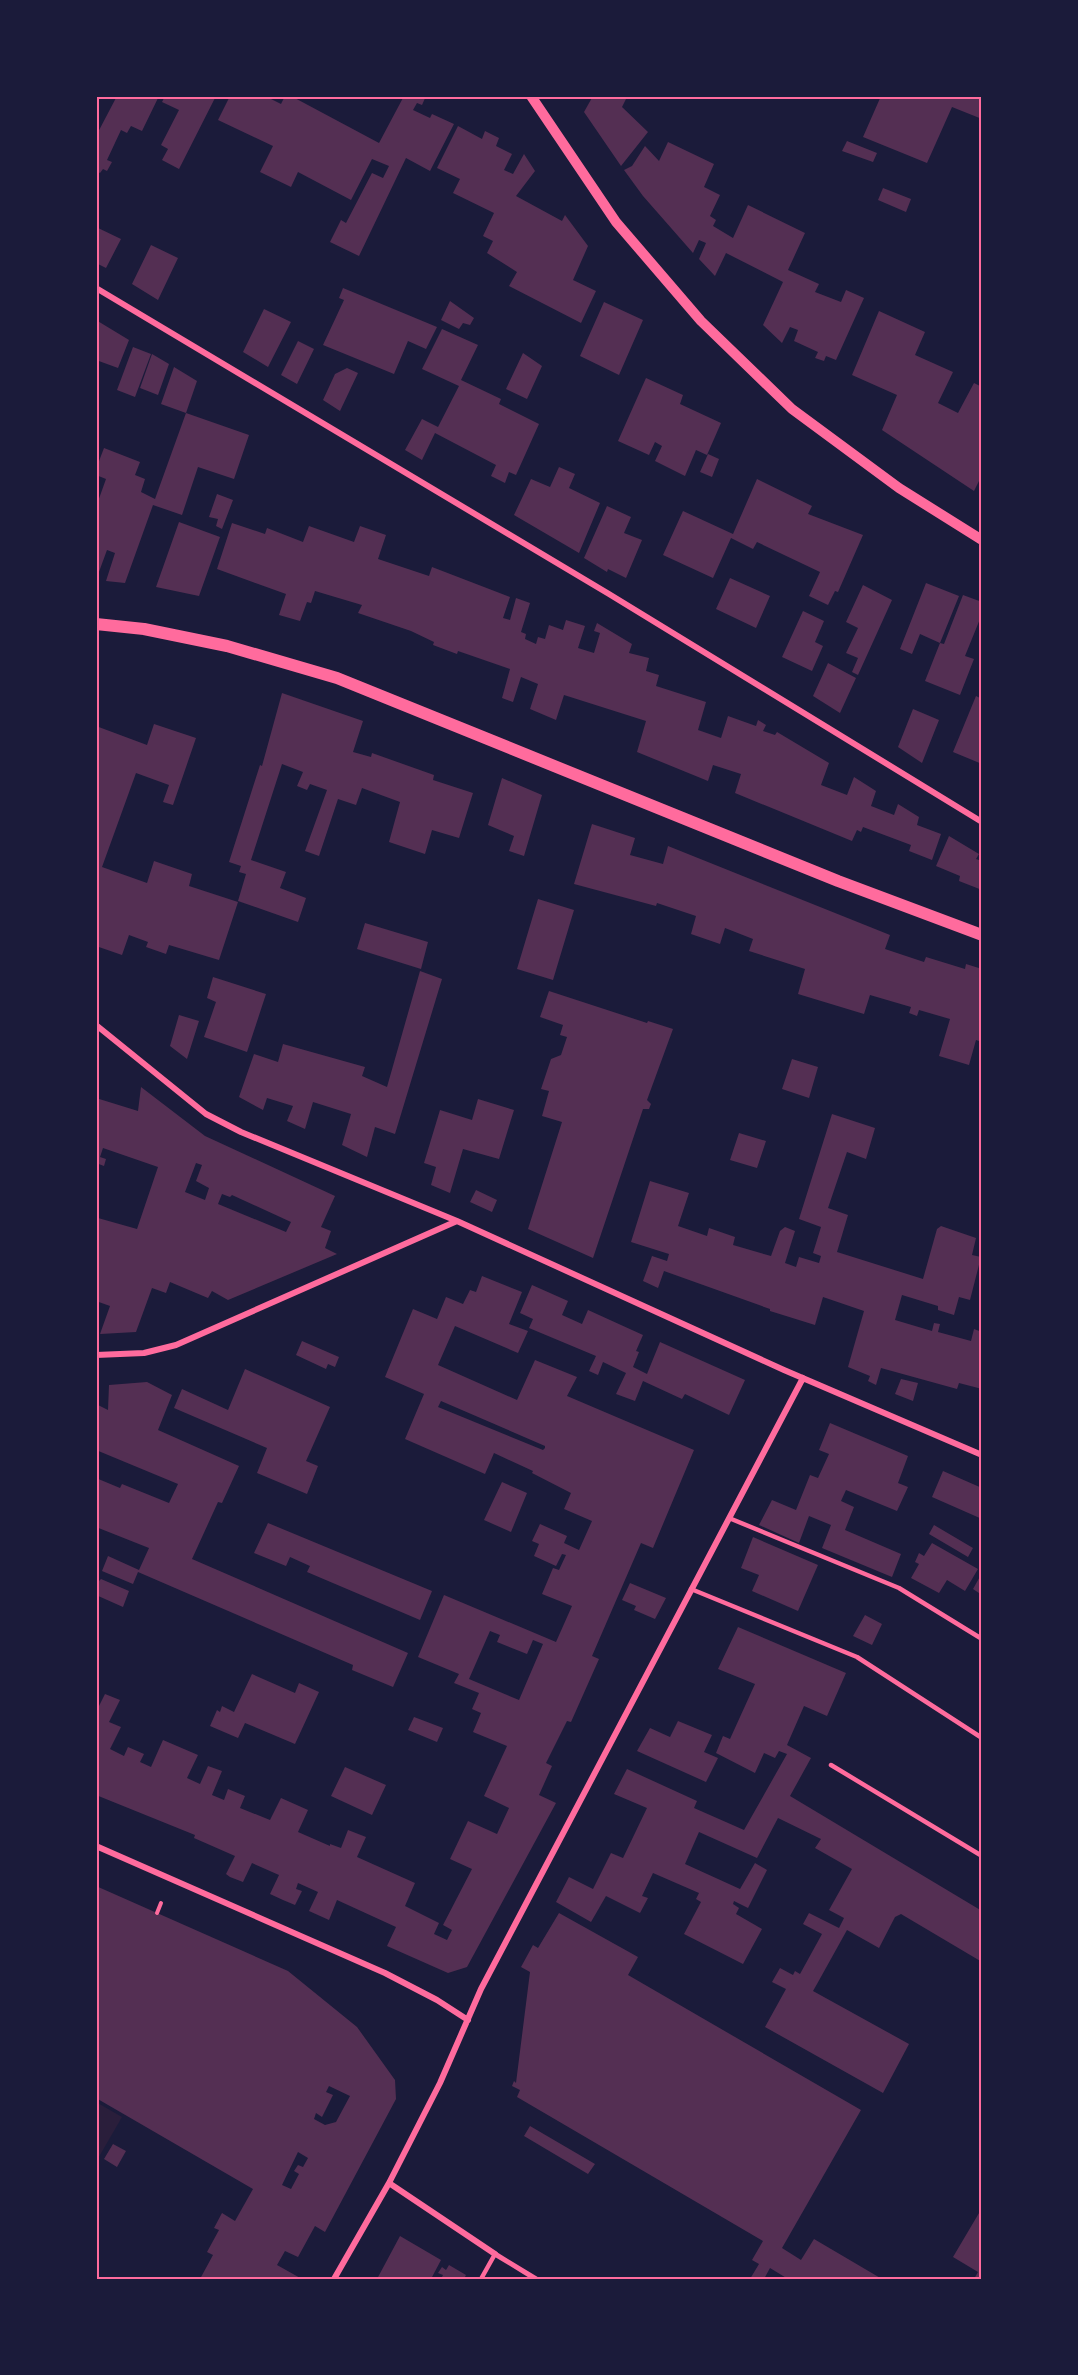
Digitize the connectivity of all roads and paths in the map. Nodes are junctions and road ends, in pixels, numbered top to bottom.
1 (531, 96) edge
2 (96, 288) edge
3 (982, 540) edge
4 (96, 624) edge
5 (982, 822) edge
6 (982, 935) edge
7 (96, 1025) edge
8 (457, 1221) junction
9 (96, 1355) edge
10 (803, 1378) junction
11 (982, 1455) edge
12 (729, 1518) junction
13 (691, 1589) junction
14 (982, 1639) edge
15 (982, 1738) edge
16 (831, 1764) dead end
17 (96, 1846) edge
18 (982, 1856) edge
19 (468, 2020) junction
20 (389, 2183) junction
21 (495, 2254) junction
22 (334, 2279) edge
23 (482, 2279) edge
24 (536, 2279) edge

1 - 3 street
2 - 5 street
4 - 6 main road
7 - 8 street
8 - 9 street
8 - 10 street
10 - 11 street
10 - 12 street
12 - 13 street
12 - 14 lane
13 - 15 lane
13 - 19 street
16 - 18 lane
17 - 19 street
19 - 20 street
20 - 21 street
20 - 22 street
21 - 23 lane
21 - 24 street

